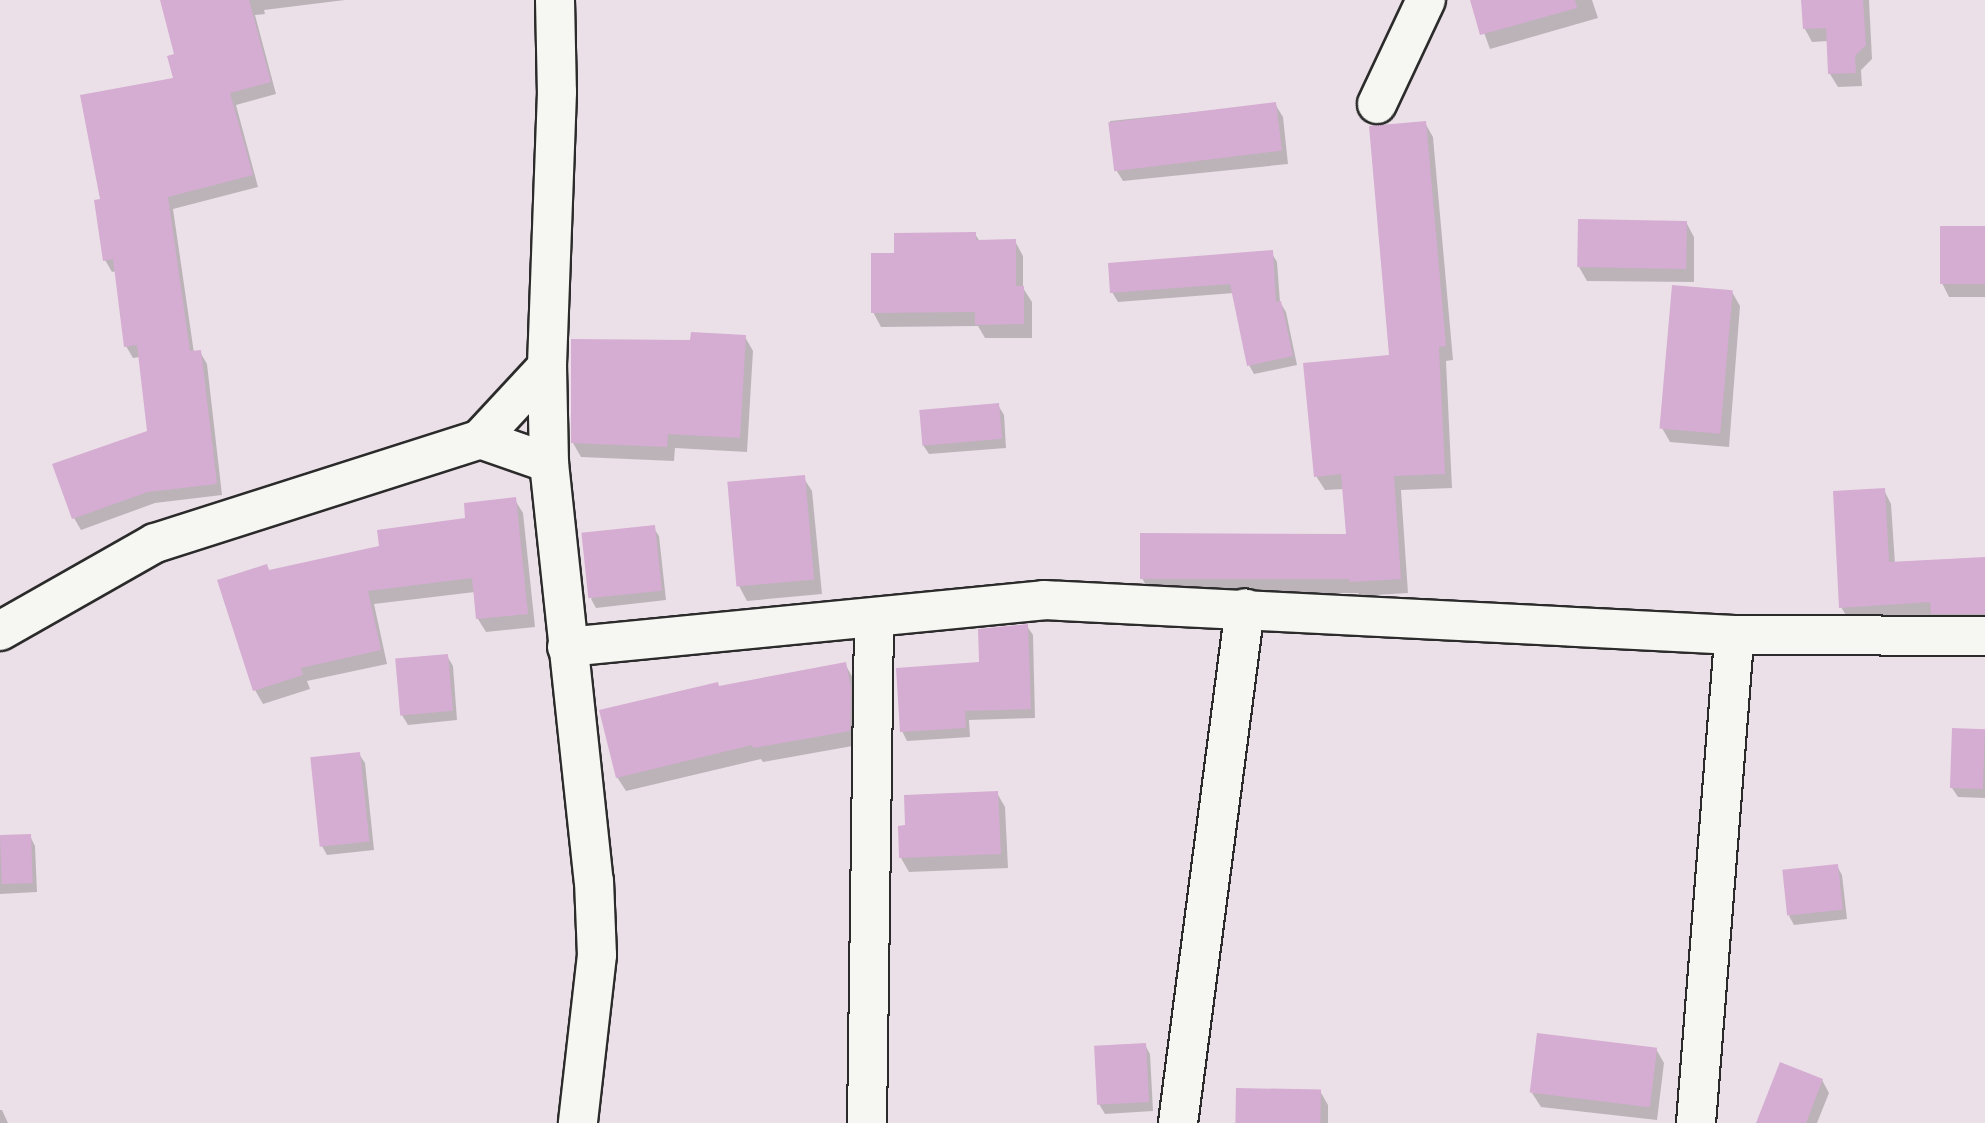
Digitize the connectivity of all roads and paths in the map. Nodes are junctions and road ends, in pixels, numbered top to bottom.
1 (555, 0) edge
2 (1426, 0) edge
3 (1377, 104) dead end
4 (547, 367) junction
5 (480, 439) junction
6 (549, 463) junction
7 (1245, 608) junction
8 (874, 620) junction
9 (0, 631) edge
10 (1734, 635) junction
11 (1985, 636) edge
12 (567, 647) junction
13 (578, 1123) edge
14 (867, 1123) edge
15 (1178, 1123) edge
16 (1696, 1123) edge

1 - 4 street
2 - 3 street
4 - 5 street
4 - 6 street
5 - 6 street
5 - 9 street
6 - 12 street
7 - 8 street
7 - 10 street
7 - 15 street
8 - 12 street
8 - 14 street
10 - 11 street
10 - 16 street
12 - 13 street

